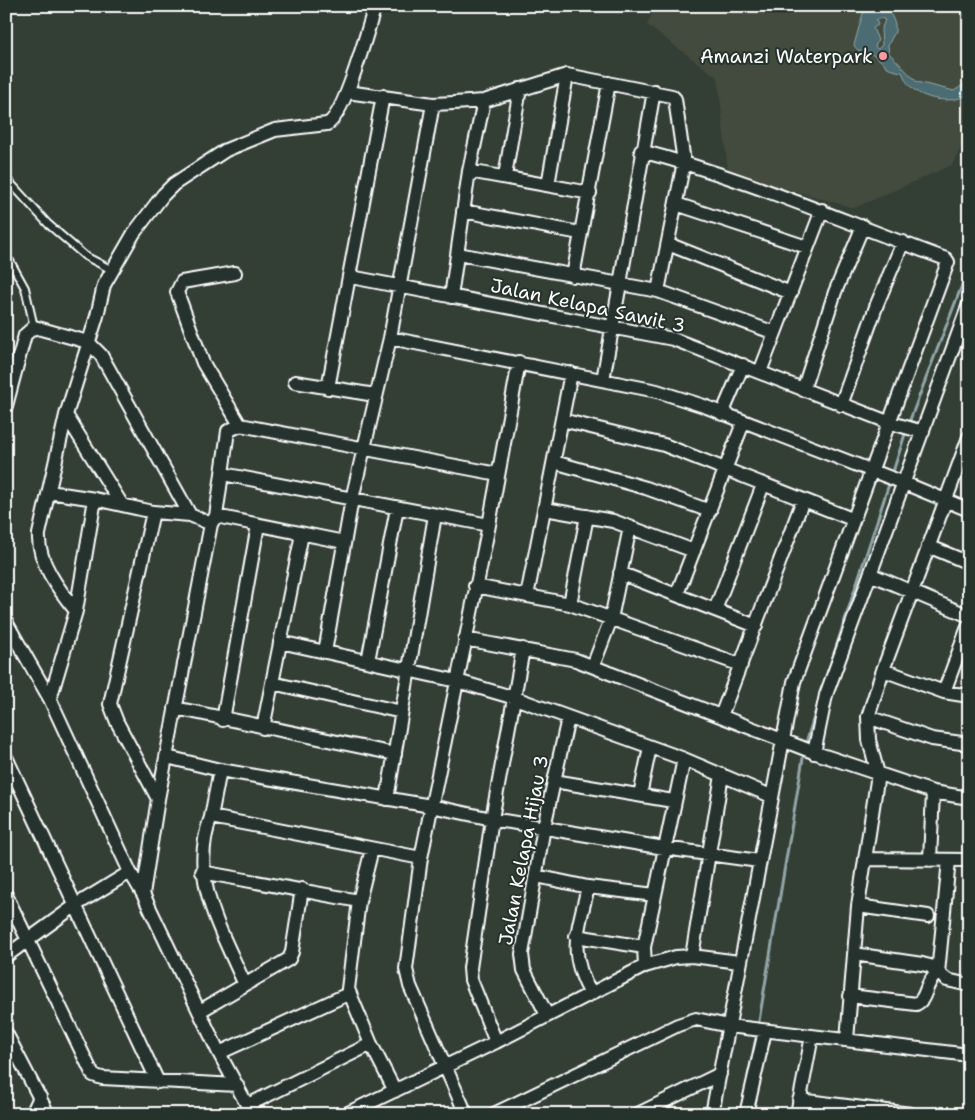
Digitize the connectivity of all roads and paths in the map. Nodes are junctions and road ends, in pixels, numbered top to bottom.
1 (375, 6) edge
2 (567, 75) junction
3 (610, 83) junction
4 (520, 89) junction
5 (654, 91) junction
6 (347, 92) junction
7 (384, 96) junction
8 (484, 101) junction
9 (433, 104) junction
10 (641, 151) junction
11 (684, 162) junction
12 (469, 171) junction
13 (505, 176) junction
14 (6, 178) edge
15 (548, 185) junction
16 (590, 193) junction
17 (676, 204) junction
18 (822, 210) junction
19 (463, 211) junction
20 (863, 226) junction
21 (580, 233) junction
22 (903, 242) junction
23 (668, 244) junction
24 (807, 248) junction
25 (458, 254) junction
26 (10, 261) dead end
27 (112, 270) junction
28 (235, 273) dead end
29 (572, 276) junction
30 (351, 277) junction
31 (618, 284) junction
32 (398, 286) junction
33 (658, 291) junction
34 (791, 293) junction
35 (451, 297) junction
36 (969, 304) edge
37 (34, 327) junction
38 (611, 327) junction
39 (776, 333) junction
40 (963, 336) edge
41 (390, 338) junction
42 (88, 342) junction
43 (518, 362) junction
44 (743, 365) junction
45 (760, 372) junction
46 (572, 373) junction
47 (603, 380) junction
48 (295, 382) dead end
49 (328, 388) junction
50 (802, 390) junction
51 (375, 395) junction
52 (841, 405) junction
53 (6, 406) edge
54 (722, 414) junction
55 (66, 415) junction
56 (562, 420) junction
57 (743, 423) junction
58 (893, 424) junction
59 (240, 425) junction
60 (919, 432) junction
61 (969, 437) edge
62 (365, 450) junction
63 (966, 454) edge
64 (554, 462) junction
65 (724, 470) junction
66 (877, 472) junction
67 (223, 474) junction
68 (498, 474) junction
69 (900, 481) junction
70 (763, 485) junction
71 (49, 492) junction
72 (95, 499) junction
73 (352, 499) junction
74 (803, 500) junction
75 (946, 500) junction
76 (122, 505) junction
77 (397, 508) junction
78 (544, 509) junction
79 (969, 510) edge
80 (710, 511) junction
81 (153, 512) junction
82 (190, 515) junction
83 (435, 515) junction
84 (587, 516) junction
85 (852, 519) junction
86 (214, 520) junction
87 (258, 525) junction
88 (489, 525) junction
89 (630, 527) junction
90 (302, 534) junction
91 (344, 542) junction
92 (928, 546) junction
93 (694, 552) junction
94 (969, 563) edge
95 (620, 573) junction
96 (870, 574) junction
97 (475, 586) junction
98 (913, 592) junction
99 (677, 594) junction
100 (527, 596) junction
101 (570, 604) junction
102 (715, 610) junction
103 (76, 611) junction
104 (969, 616) edge
105 (611, 619) junction
106 (6, 622) edge
107 (969, 624) edge
108 (756, 626) junction
109 (465, 639) junction
110 (280, 642) junction
111 (523, 649) junction
112 (325, 652) junction
113 (368, 661) junction
114 (741, 665) junction
115 (593, 666) junction
116 (409, 670) junction
117 (883, 670) junction
118 (457, 681) junction
119 (272, 683) junction
120 (944, 692) junction
121 (969, 696) edge
122 (515, 698) junction
123 (50, 699) junction
124 (175, 708) junction
125 (402, 712) junction
126 (721, 716) junction
127 (868, 717) junction
128 (568, 718) junction
129 (224, 720) junction
130 (263, 728) junction
131 (785, 741) junction
132 (969, 744) edge
133 (650, 747) junction
134 (814, 753) junction
135 (395, 754) junction
136 (167, 757) junction
137 (684, 759) junction
138 (8, 762) edge
139 (220, 770) junction
140 (722, 774) junction
141 (878, 774) junction
142 (554, 780) junction
143 (6, 788) edge
144 (933, 792) junction
145 (640, 795) junction
146 (771, 796) junction
147 (969, 798) edge
148 (158, 799) junction
149 (387, 799) junction
150 (673, 801) junction
151 (431, 806) junction
152 (211, 817) junction
153 (492, 819) junction
154 (544, 828) junction
155 (664, 848) junction
156 (372, 849) junction
157 (708, 854) junction
158 (421, 858) junction
159 (865, 859) junction
160 (930, 860) junction
161 (949, 860) junction
162 (969, 860) edge
163 (759, 861) junction
164 (130, 872) junction
165 (202, 872) junction
166 (536, 876) junction
167 (588, 887) junction
168 (302, 889) junction
169 (143, 894) junction
170 (6, 895) edge
171 (655, 896) junction
172 (360, 901) junction
173 (76, 905) junction
174 (858, 906) junction
175 (928, 916) dead end
176 (576, 936) junction
177 (28, 940) junction
178 (644, 947) junction
179 (854, 954) junction
180 (6, 956) edge
181 (692, 956) junction
182 (739, 962) junction
183 (645, 966) junction
184 (938, 973) junction
185 (244, 983) junction
186 (969, 985) edge
187 (348, 994) junction
188 (590, 994) junction
189 (850, 996) junction
190 (200, 1011) junction
191 (547, 1014) junction
192 (731, 1026) junction
193 (761, 1030) junction
194 (6, 1033) edge
195 (812, 1036) junction
196 (847, 1040) junction
197 (496, 1042) junction
198 (371, 1044) junction
199 (219, 1053) junction
200 (969, 1055) edge
201 (446, 1066) junction
202 (720, 1074) junction
203 (158, 1082) junction
204 (237, 1085) junction
205 (395, 1091) junction
206 (40, 1097) junction
207 (799, 1100) junction
208 (250, 1109) edge
209 (646, 1112) edge
210 (32, 1114) edge
211 (48, 1114) edge
212 (346, 1114) edge
213 (466, 1114) edge
214 (494, 1114) edge
215 (712, 1114) edge
216 (746, 1114) edge
217 (796, 1114) edge
218 (911, 1114) edge

1 - 6 street
2 - 3 street
2 - 4 street
2 - 15 street
3 - 5 street
3 - 16 street
4 - 8 street
4 - 13 street
5 - 10 street
5 - 11 street
6 - 7 street
6 - 27 street
7 - 9 street
7 - 30 street
8 - 9 street
8 - 12 street
9 - 32 street
10 - 11 street
10 - 31 street
11 - 17 street
11 - 18 street
12 - 13 street
12 - 19 street
13 - 15 street
14 - 27 lane
15 - 16 street
16 - 21 street
17 - 23 street
17 - 24 street
18 - 20 street
18 - 24 street
19 - 21 street
19 - 25 street
20 - 22 street
20 - 50 street
21 - 29 street
22 - 52 street
22 - 58 street
23 - 33 street
23 - 34 street
24 - 34 street
25 - 29 street
25 - 35 street
26 - 37 lane
27 - 42 street
28 - 59 street
29 - 31 street
30 - 32 street, Jalan Kelapa Sawit 3
30 - 49 street
31 - 33 street
31 - 38 street
32 - 35 street, Jalan Kelapa Sawit 3
32 - 41 street
33 - 39 street
34 - 39 street
35 - 38 street, Jalan Kelapa Sawit 3
36 - 40 street
37 - 42 street
37 - 53 street
38 - 44 street, Jalan Kelapa Sawit 3
38 - 47 street
39 - 45 street
40 - 60 street
41 - 43 street
41 - 51 street
42 - 55 street
42 - 82 street
43 - 46 street
43 - 68 street
44 - 45 street, Jalan Kelapa Sawit 3
44 - 54 street
45 - 50 street, Jalan Kelapa Sawit 3
46 - 47 street
46 - 56 street
47 - 54 street
48 - 49 street
49 - 51 street
50 - 52 street, Jalan Kelapa Sawit 3
51 - 62 street
52 - 58 street, Jalan Kelapa Sawit 3
54 - 57 street
55 - 71 street
55 - 76 street
56 - 64 street
56 - 65 street
57 - 65 street
57 - 66 street
58 - 60 street, Jalan Kelapa Sawit 3
58 - 66 street
59 - 62 street
59 - 67 street
60 - 69 street
61 - 63 street
62 - 68 street
62 - 73 street
63 - 75 street
64 - 78 street
64 - 80 street
65 - 70 street
65 - 80 street
66 - 69 street
66 - 85 street
67 - 73 street
67 - 86 street
68 - 88 street
69 - 75 street
69 - 96 street
70 - 74 street
70 - 102 street
71 - 72 street
71 - 103 street
72 - 76 street
72 - 103 street
73 - 77 street
73 - 91 street
74 - 85 street
74 - 108 street
75 - 79 street
75 - 92 street
76 - 81 street
77 - 83 street
77 - 113 street
78 - 84 street
78 - 100 street
80 - 93 street
81 - 82 street
81 - 148 street
82 - 86 street
83 - 88 street
83 - 116 street
84 - 89 street
84 - 101 street
85 - 131 street
86 - 87 street
86 - 124 street
87 - 90 street
87 - 129 street
88 - 97 street
89 - 93 street
89 - 95 street
90 - 91 street
90 - 110 street
91 - 112 street
92 - 94 street
92 - 98 street
93 - 99 street
95 - 99 street
95 - 105 street
96 - 98 street
96 - 134 street
97 - 100 street
97 - 109 street
98 - 104 street
98 - 117 street
99 - 102 street
100 - 101 street
101 - 105 street
102 - 108 street
103 - 123 street
105 - 114 street
105 - 115 street
106 - 123 street
107 - 120 street
108 - 114 street
109 - 111 street
109 - 118 street
110 - 112 street
110 - 119 street
111 - 115 street
111 - 122 street
112 - 113 street
113 - 116 street
114 - 126 street
115 - 126 street
116 - 118 street
116 - 125 street
117 - 120 street
117 - 127 street
118 - 122 street
118 - 151 street
119 - 125 street
119 - 130 street
120 - 121 street
122 - 128 street
122 - 153 street
123 - 164 street
124 - 129 street
124 - 136 street
125 - 135 street
126 - 131 street
127 - 132 street
127 - 141 street
128 - 133 street
128 - 142 street, Jalan Kelapa Hijau 3
129 - 130 street
130 - 135 street
131 - 134 street
131 - 146 street
133 - 137 street
133 - 145 street
134 - 141 street
135 - 149 street
136 - 139 street
136 - 148 street
137 - 140 street
137 - 150 street
138 - 143 street
138 - 173 street
139 - 149 street
139 - 152 street
140 - 146 street
140 - 157 street
141 - 144 street
141 - 159 street
142 - 145 street
142 - 154 street, Jalan Kelapa Hijau 3
144 - 147 street
144 - 160 street
145 - 150 street
146 - 163 street
148 - 169 street
149 - 151 street
150 - 155 street
151 - 153 street
151 - 158 street
152 - 156 street
152 - 165 street
153 - 154 street
153 - 197 street
154 - 155 street
154 - 166 street, Jalan Kelapa Hijau 3
155 - 157 street
155 - 171 street
156 - 158 street
156 - 172 street
157 - 163 street
157 - 181 street
158 - 201 street
159 - 160 street
159 - 174 street
160 - 161 street
161 - 162 street
161 - 184 street
163 - 182 street
164 - 169 street
164 - 173 street
165 - 168 street
165 - 185 street
166 - 167 street
166 - 191 street, Jalan Kelapa Hijau 3
167 - 171 street
167 - 176 street
168 - 172 street
168 - 185 street
169 - 190 street
170 - 177 street
171 - 178 street
172 - 187 street
173 - 177 street
173 - 203 street
174 - 175 street
174 - 179 street
176 - 178 street
176 - 188 street
177 - 180 street
177 - 203 street
178 - 183 street
179 - 184 street
179 - 189 street
181 - 182 street
181 - 183 street
182 - 192 street
183 - 188 street
184 - 186 street
184 - 189 street
185 - 190 street
187 - 198 street
187 - 199 street
188 - 191 street
189 - 196 street
190 - 199 street
191 - 197 street
192 - 193 street
192 - 202 street
192 - 214 street
193 - 195 street
193 - 216 street
194 - 206 street
195 - 196 street
195 - 207 street
196 - 200 street
197 - 201 street
198 - 205 street
198 - 208 street
199 - 204 street
201 - 205 street
201 - 213 street
202 - 209 street
202 - 215 street
203 - 204 street
204 - 208 street
205 - 212 street
206 - 210 street
206 - 211 street
207 - 217 street
207 - 218 street

